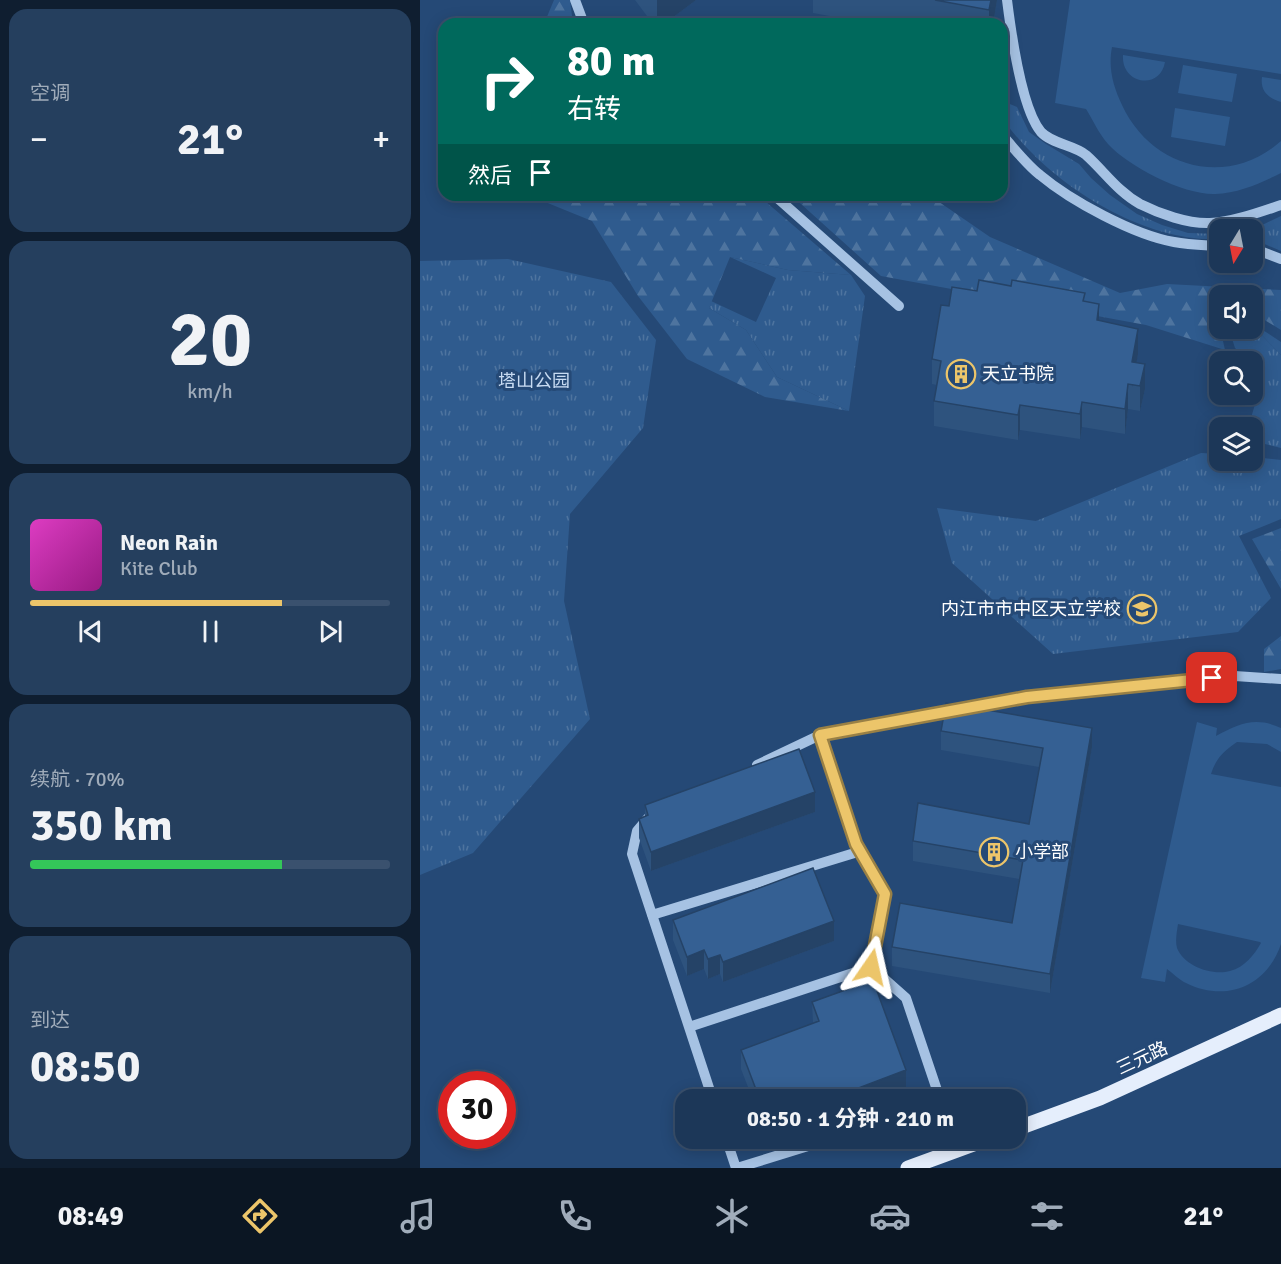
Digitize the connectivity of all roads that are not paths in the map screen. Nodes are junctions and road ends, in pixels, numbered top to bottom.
1 (575, 0) edge
2 (1006, 0) edge
3 (582, 18) edge
4 (1008, 142) edge
5 (781, 201) edge
6 (1281, 205) edge
7 (1209, 245) edge
8 (1263, 252) edge
9 (1281, 259) edge
10 (899, 306) dead end
11 (1281, 679) edge
12 (820, 735) junction
13 (748, 770) edge
14 (655, 815) edge
15 (861, 851) junction
16 (652, 915) junction
17 (871, 967) junction
18 (1281, 1015) edge
19 (689, 1028) junction
20 (709, 1089) edge
21 (937, 1089) edge
22 (1026, 1125) edge
23 (730, 1149) edge
24 (798, 1149) edge
25 (960, 1149) edge
26 (736, 1168) edge
27 (908, 1168) edge

1 - 3 street
2 - 6 street
4 - 7 street
5 - 10 street
8 - 9 street
11 - 12 street
12 - 13 street
12 - 15 street
14 - 16 street
15 - 16 street
15 - 17 street
16 - 19 street
17 - 19 street
17 - 21 street
18 - 22 main road, 三元路
19 - 20 street
23 - 26 street
24 - 26 street
25 - 27 main road

